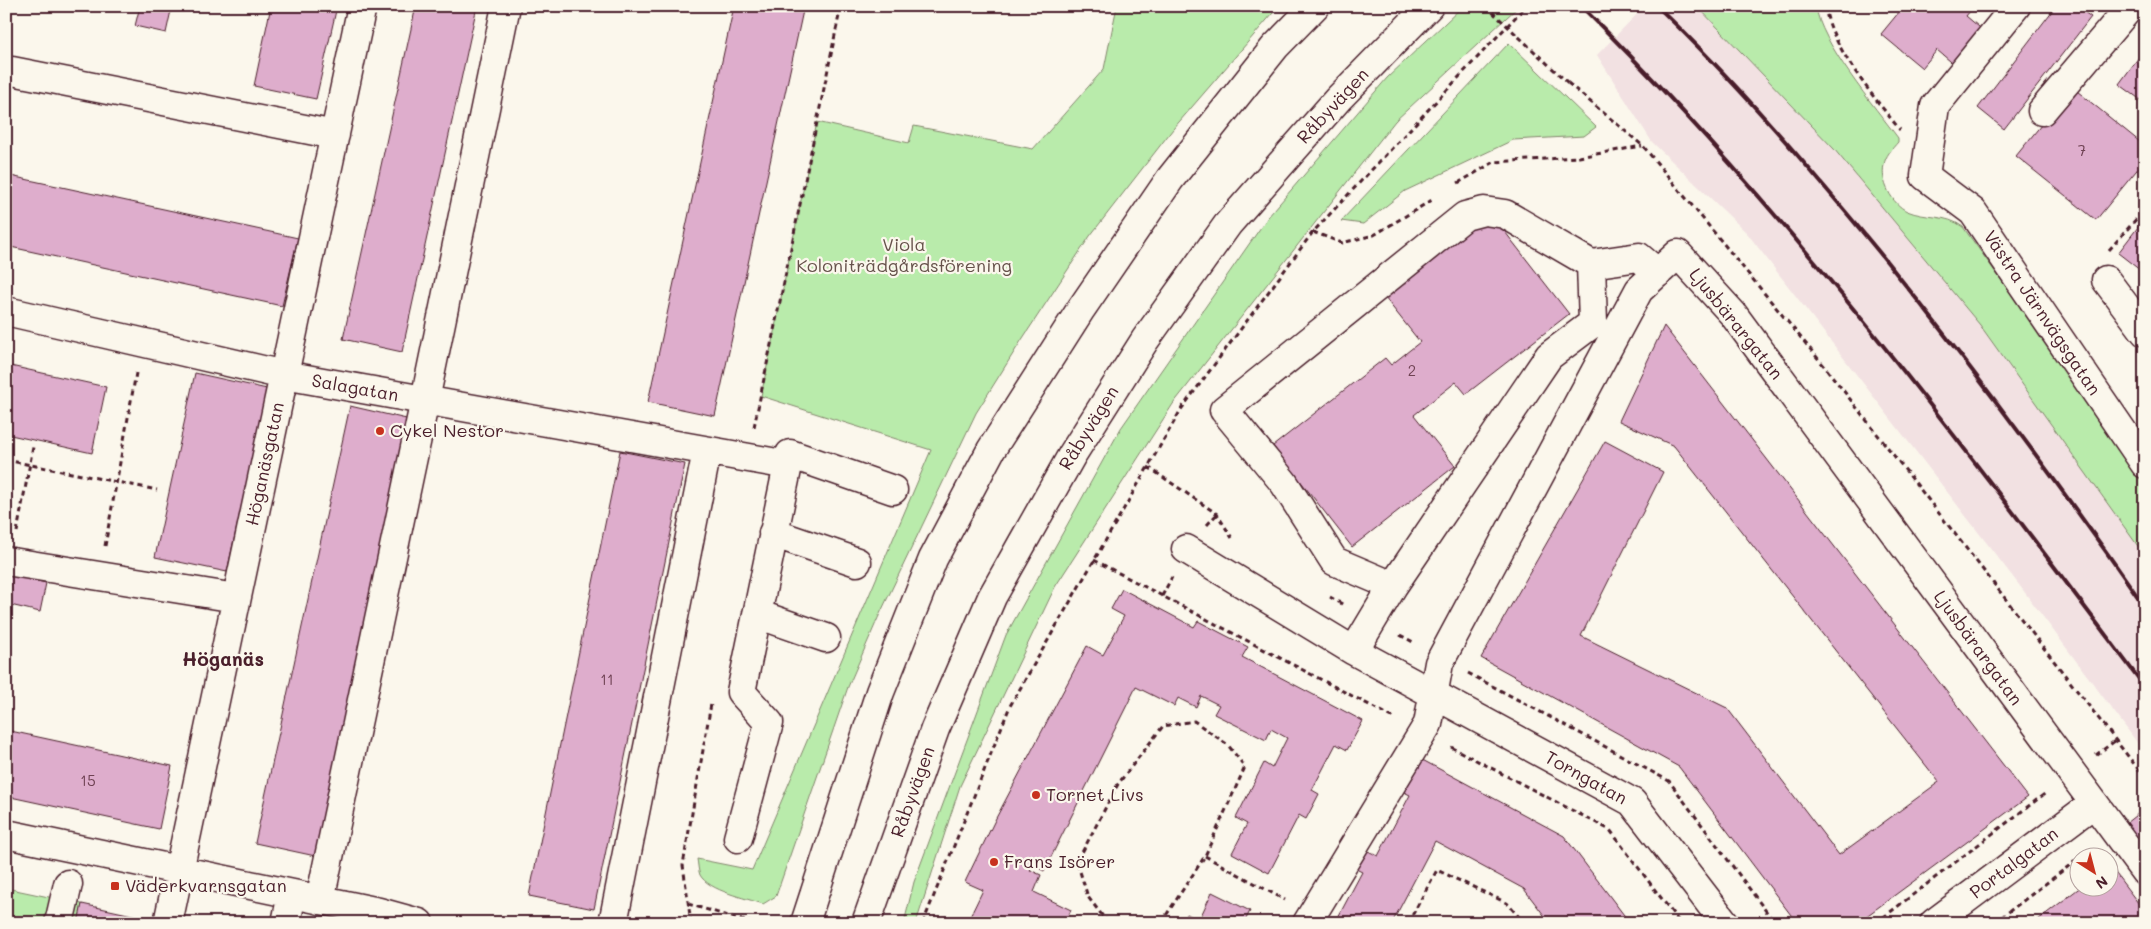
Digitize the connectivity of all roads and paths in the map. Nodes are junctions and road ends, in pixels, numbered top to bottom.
1 (362, 6) edge
2 (506, 6) edge
3 (841, 6) edge
4 (1315, 6) edge
5 (1430, 6) edge
6 (1486, 6) edge
7 (1526, 6) edge
8 (1825, 6) edge
9 (2016, 6) edge
10 (2131, 6) edge
11 (12, 72) dead end
12 (2042, 111) dead end
13 (1904, 134) dead end
14 (334, 135) junction
15 (2145, 208) edge
16 (1591, 264) junction
17 (1658, 273) junction
18 (2106, 280) joint
19 (6, 311) edge
20 (2145, 332) edge
21 (142, 342) junction
22 (284, 375) junction
23 (425, 400) junction
24 (32, 447) dead end
25 (707, 451) junction
26 (748, 458) junction
27 (6, 460) edge
28 (2145, 464) edge
29 (29, 465) junction
30 (788, 465) junction
31 (116, 482) junction
32 (157, 490) dead end
33 (893, 490) dead end
34 (774, 533) junction
35 (1186, 549) dead end
36 (9, 561) edge
37 (857, 562) dead end
38 (99, 576) junction
39 (1393, 586) junction
40 (236, 598) junction
41 (757, 614) junction
42 (826, 638) dead end
43 (1354, 651) junction
44 (1434, 694) junction
45 (2116, 740) junction
46 (2071, 774) junction
47 (2145, 778) edge
48 (2093, 804) junction
49 (6, 834) edge
50 (738, 838) dead end
51 (1205, 856) junction
52 (2068, 867) edge
53 (2143, 869) edge
54 (178, 870) junction
55 (68, 884) dead end
56 (292, 894) junction
57 (320, 900) junction
58 (688, 904) dead end
59 (1310, 919) edge
60 (59, 923) edge
61 (168, 923) edge
62 (286, 923) edge
63 (419, 923) edge
64 (613, 923) edge
65 (752, 923) edge
66 (805, 923) edge
67 (866, 923) edge
68 (923, 923) edge
69 (1108, 923) edge
70 (1161, 923) edge
71 (1408, 923) edge
72 (1524, 923) edge
73 (1725, 923) edge
74 (1876, 923) edge
75 (1934, 923) edge
76 (1994, 923) edge

1 - 14 street, Höganäsgatan
2 - 23 street
3 - 26 path
4 - 66 street
5 - 67 street, Råbyvägen
6 - 45 path, bridge
7 - 68 path
8 - 13 path
9 - 28 street, Västra Järnvägsgatan
10 - 12 street
11 - 14 street
14 - 22 street, Höganäsgatan
15 - 18 path
16 - 17 street
16 - 39 street
16 - 39 street
17 - 44 street, Ljusbärargatan
17 - 46 street, Ljusbärargatan
18 - 20 street
19 - 21 street, Salagatan
21 - 22 street, Salagatan
21 - 31 path
22 - 23 street, Salagatan
22 - 40 street, Höganäsgatan
23 - 25 street, Salagatan
23 - 57 street
24 - 29 path
25 - 26 street, Salagatan
25 - 64 street
26 - 30 street, Salagatan
27 - 29 path
29 - 31 path
29 - 36 path
30 - 33 street
30 - 34 street
31 - 32 path
31 - 38 path
34 - 37 street
34 - 41 street
35 - 43 street, Torngatan
36 - 38 street
38 - 40 street
39 - 43 street
40 - 54 street, Höganäsgatan
41 - 42 street
41 - 50 street
43 - 44 street, Torngatan
44 - 59 street
44 - 73 street, Torngatan
45 - 46 path
45 - 47 path
46 - 48 street, Ljusbärargatan
46 - 74 path
48 - 53 street, Ljusbärargatan
48 - 75 street, Portalgatan
49 - 54 street
51 - 59 path
51 - 69 path
51 - 70 path
52 - 76 path
54 - 56 street
54 - 61 street, Höganäsgatan
55 - 60 street
56 - 57 street
56 - 62 street
57 - 63 street
58 - 65 path
71 - 72 path

